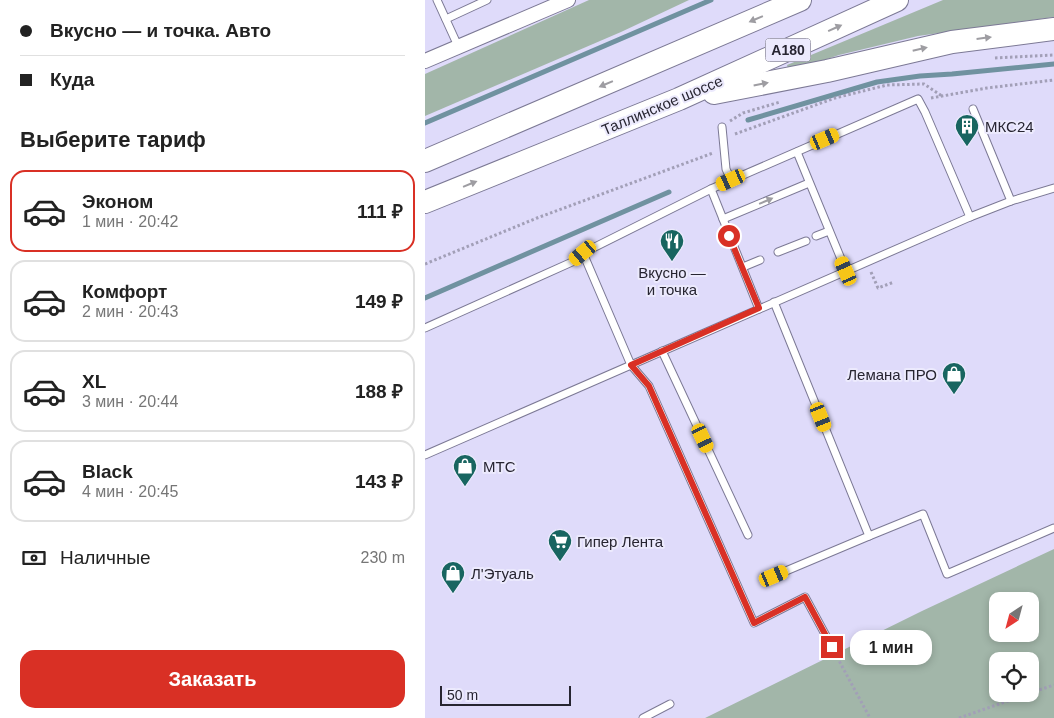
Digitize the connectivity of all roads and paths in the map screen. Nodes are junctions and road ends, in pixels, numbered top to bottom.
1 (437, 0) edge
2 (487, 0) edge
3 (568, 0) edge
4 (800, 0) edge
5 (897, 0) edge
6 (547, 4) edge
7 (446, 19) junction
8 (1054, 29) edge
9 (458, 46) junction
10 (426, 58) edge
11 (1054, 80) edge
12 (942, 96) junction
13 (934, 97) dead end
14 (679, 99) junction
15 (973, 109) dead end
16 (722, 127) dead end
17 (723, 139) junction
18 (723, 150) junction
19 (797, 152) junction
20 (425, 161) edge
21 (731, 180) junction
22 (809, 183) junction
23 (1054, 188) edge
24 (711, 189) junction
25 (1011, 201) junction
26 (425, 202) edge
27 (970, 217) junction
28 (723, 220) junction
29 (829, 231) junction
30 (816, 236) dead end
31 (806, 241) dead end
32 (778, 252) dead end
33 (583, 253) junction
34 (760, 260) dead end
35 (425, 264) edge
36 (743, 268) junction
37 (846, 271) junction
38 (875, 281) dead end
39 (894, 282) dead end
40 (774, 302) junction
41 (759, 308) junction
42 (425, 328) edge
43 (662, 351) junction
44 (631, 365) junction
45 (425, 455) edge
46 (1054, 528) edge
47 (748, 535) dead end
48 (869, 536) junction
49 (774, 576) dead end
50 (832, 647) joint
51 (1054, 685) edge
52 (1039, 690) edge
53 (1004, 702) edge
54 (670, 704) dead end
55 (643, 718) edge
56 (870, 718) edge
57 (959, 718) edge

1 - 7 lane
2 - 7 lane
3 - 6 street
4 -> 20 main road
14 -> 5 main road, Таллинское шоссе / A180
6 - 9 street
7 - 9 lane
14 -> 8 main road
9 - 10 street
11 - 12 path
12 - 13 path
12 - 17 path
26 -> 14 main road, Таллинское шоссе
15 - 25 lane
16 - 17 lane
17 - 18 lane
18 - 21 lane
18 - 35 path
19 - 21 lane
19 - 22 lane
19 - 27 lane
21 - 24 lane
28 -> 22 lane
22 - 29 lane
23 - 25 lane
24 - 28 lane
24 - 33 lane
25 - 27 lane
27 - 37 lane
28 - 36 lane
29 - 30 lane
29 - 37 lane
31 - 32 lane
33 - 42 lane
33 - 44 lane
34 - 36 lane
36 - 41 lane
37 - 40 lane
38 - 39 path
40 - 41 lane
40 - 48 lane
41 - 43 lane
43 - 44 lane
43 - 47 lane
44 - 45 lane
44 - 50 lane
46 - 48 lane
48 - 49 lane
50 - 56 path
51 - 52 path
53 - 57 path
54 - 55 lane

